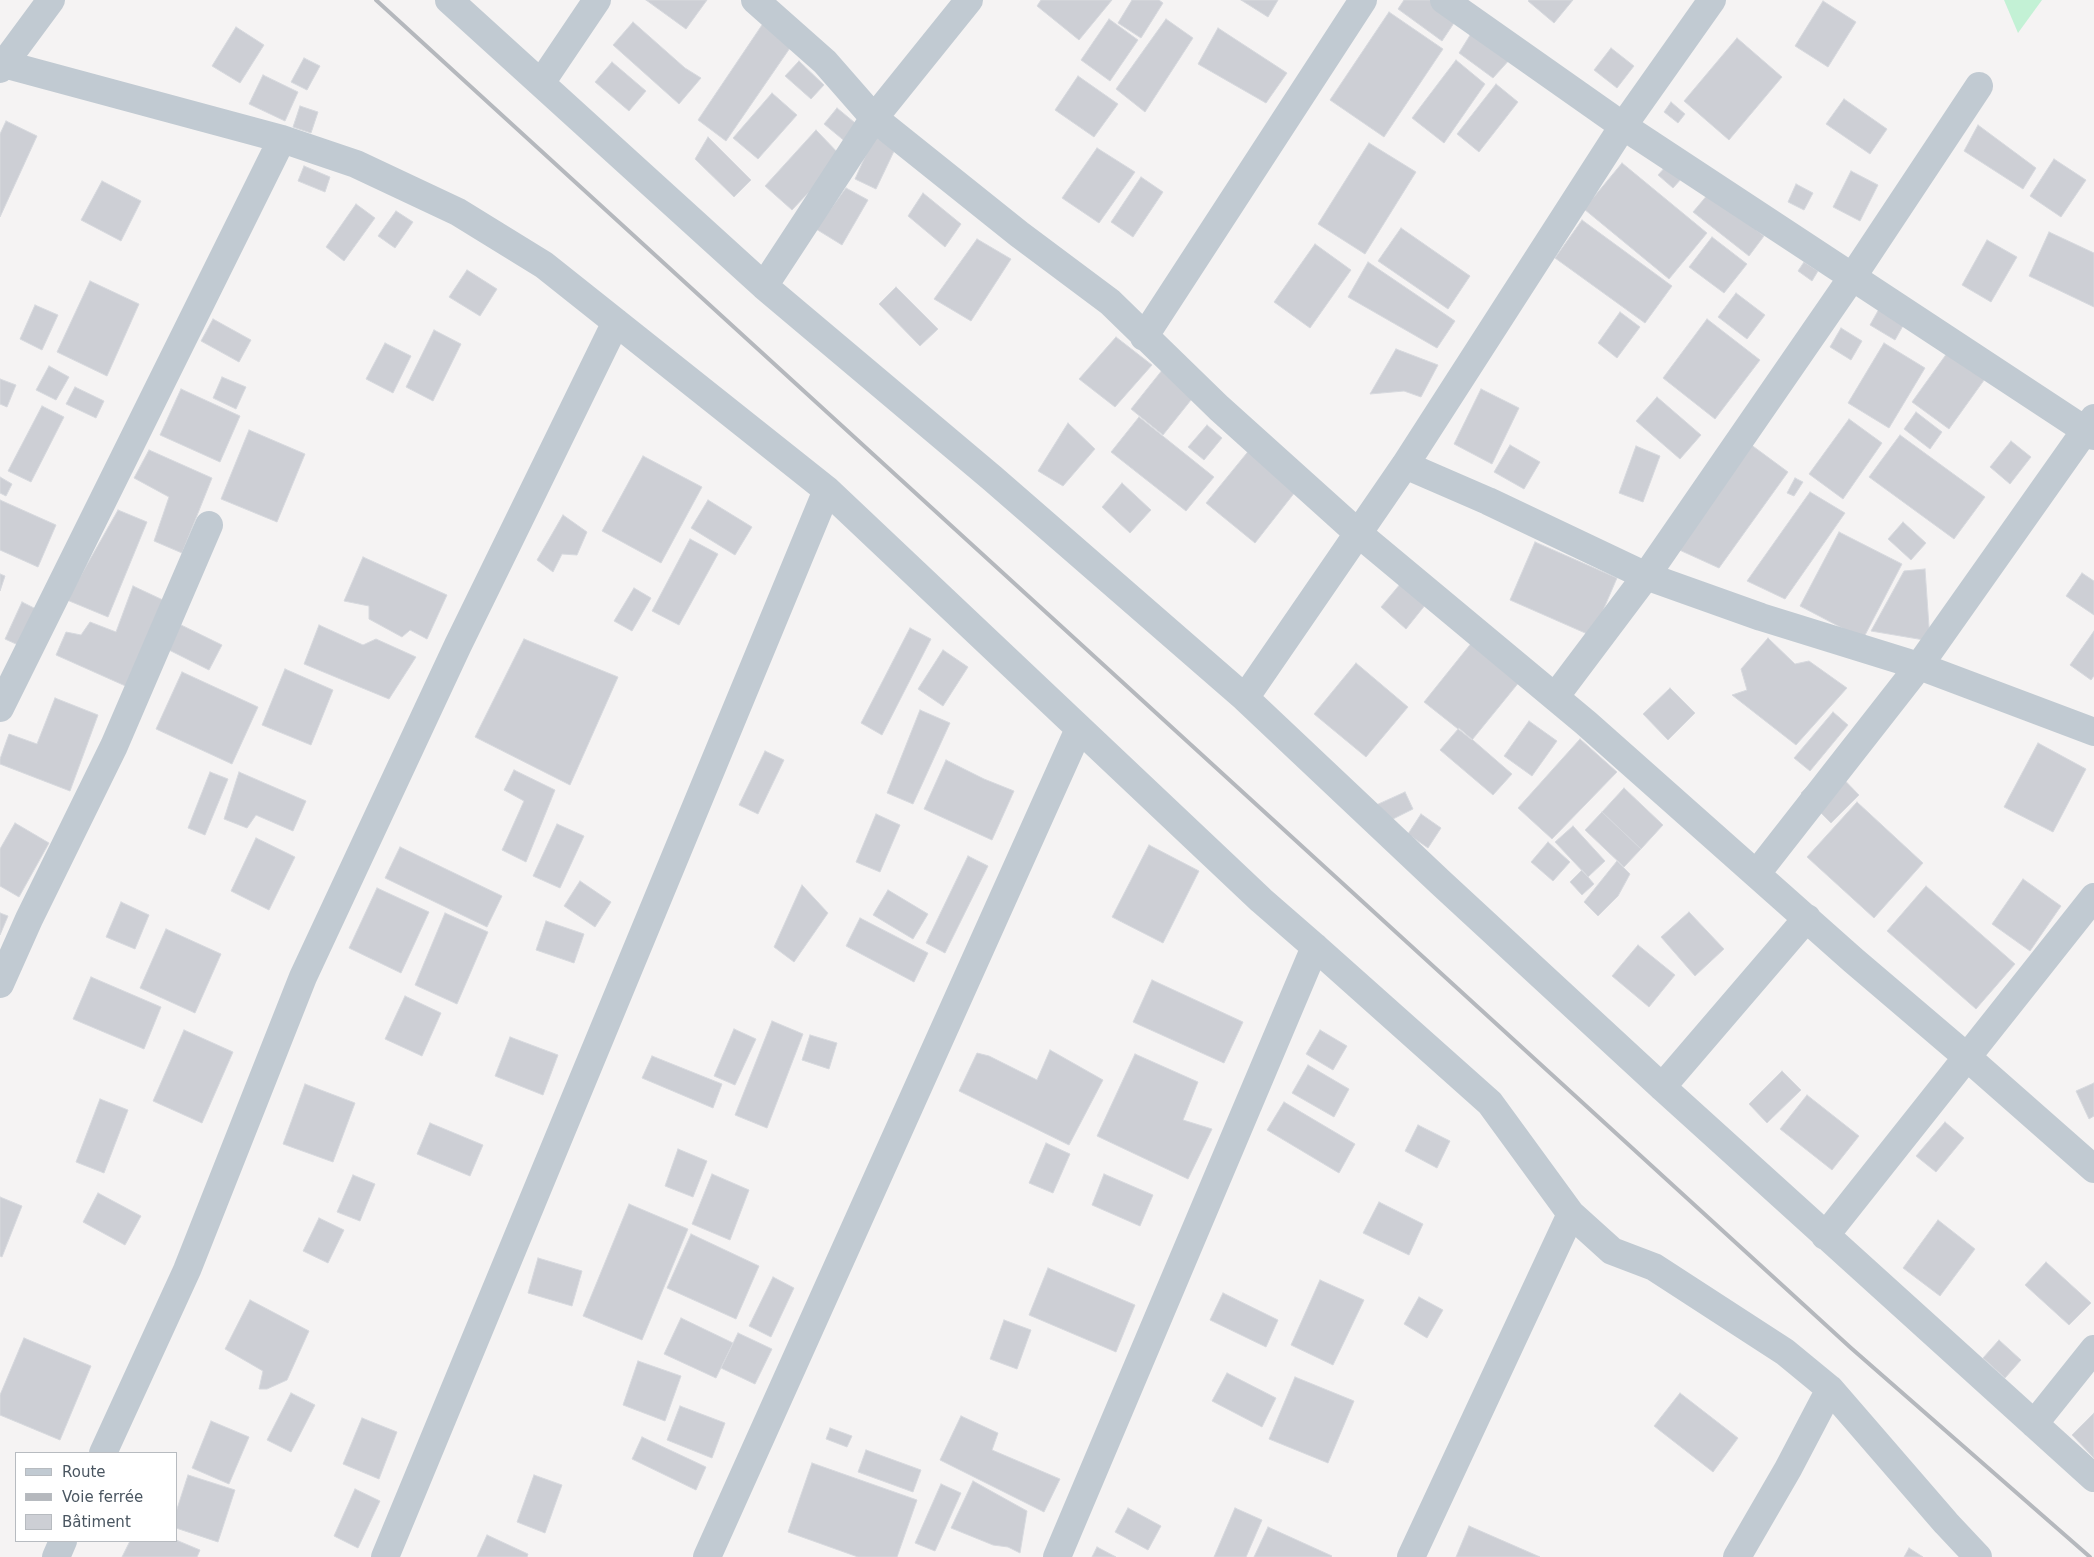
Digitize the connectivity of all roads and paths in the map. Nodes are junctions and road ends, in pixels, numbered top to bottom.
1 (51, 0) edge
2 (449, 0) edge
3 (598, 0) edge
4 (755, 0) edge
5 (970, 0) edge
6 (1363, 0) edge
7 (1444, 0) edge
8 (1712, 0) edge
9 (1, 65) edge
10 (541, 83) junction
11 (1979, 86) dead end
12 (874, 118) junction
13 (1623, 126) junction
14 (282, 139) junction
15 (1853, 276) junction
16 (764, 286) junction
17 (616, 322) junction
18 (1144, 337) junction
19 (2091, 428) edge
20 (1405, 465) junction
21 (828, 490) junction
22 (209, 525) dead end
23 (1359, 534) junction
24 (1646, 576) junction
25 (1919, 666) junction
26 (1555, 697) junction
27 (1246, 698) junction
28 (2, 699) edge
29 (1079, 729) junction
30 (2094, 732) edge
31 (1757, 873) junction
32 (2094, 897) edge
33 (1807, 918) junction
34 (1315, 946) junction
35 (0, 984) edge
36 (1968, 1058) junction
37 (1662, 1087) junction
38 (2094, 1170) edge
39 (1571, 1214) junction
40 (1825, 1236) junction
41 (2094, 1349) edge
42 (1830, 1389) junction
43 (2034, 1424) junction
44 (103, 1452) edge
45 (2094, 1478) edge
46 (63, 1542) edge
47 (56, 1557) edge
48 (385, 1557) edge
49 (707, 1557) edge
50 (1057, 1557) edge
51 (1411, 1557) edge
52 (1737, 1557) edge
53 (1978, 1557) edge

1 - 9 street
2 - 10 street
3 - 10 street
4 - 12 street
5 - 12 street
6 - 18 street
7 - 13 street
8 - 13 street
9 - 14 street
10 - 16 street
11 - 15 street
12 - 16 street
12 - 18 street
13 - 15 street
13 - 20 street
14 - 17 street
14 - 28 street
15 - 19 street
15 - 24 street
16 - 27 street
17 - 21 street
17 - 44 street
18 - 23 street
19 - 25 street
20 - 23 street
20 - 24 street
21 - 29 street
21 - 48 street
22 - 35 street
23 - 26 street
23 - 27 street
24 - 25 street
24 - 26 street
25 - 30 street
25 - 31 street
26 - 31 street
27 - 37 street
29 - 34 street
29 - 49 street
31 - 33 street
32 - 36 street
33 - 36 street
33 - 37 street
34 - 39 street
34 - 50 street
36 - 38 street
36 - 40 street
37 - 40 street
39 - 42 street
39 - 51 street
40 - 43 street
41 - 43 street
42 - 52 street
42 - 53 street
43 - 45 street
46 - 47 street

